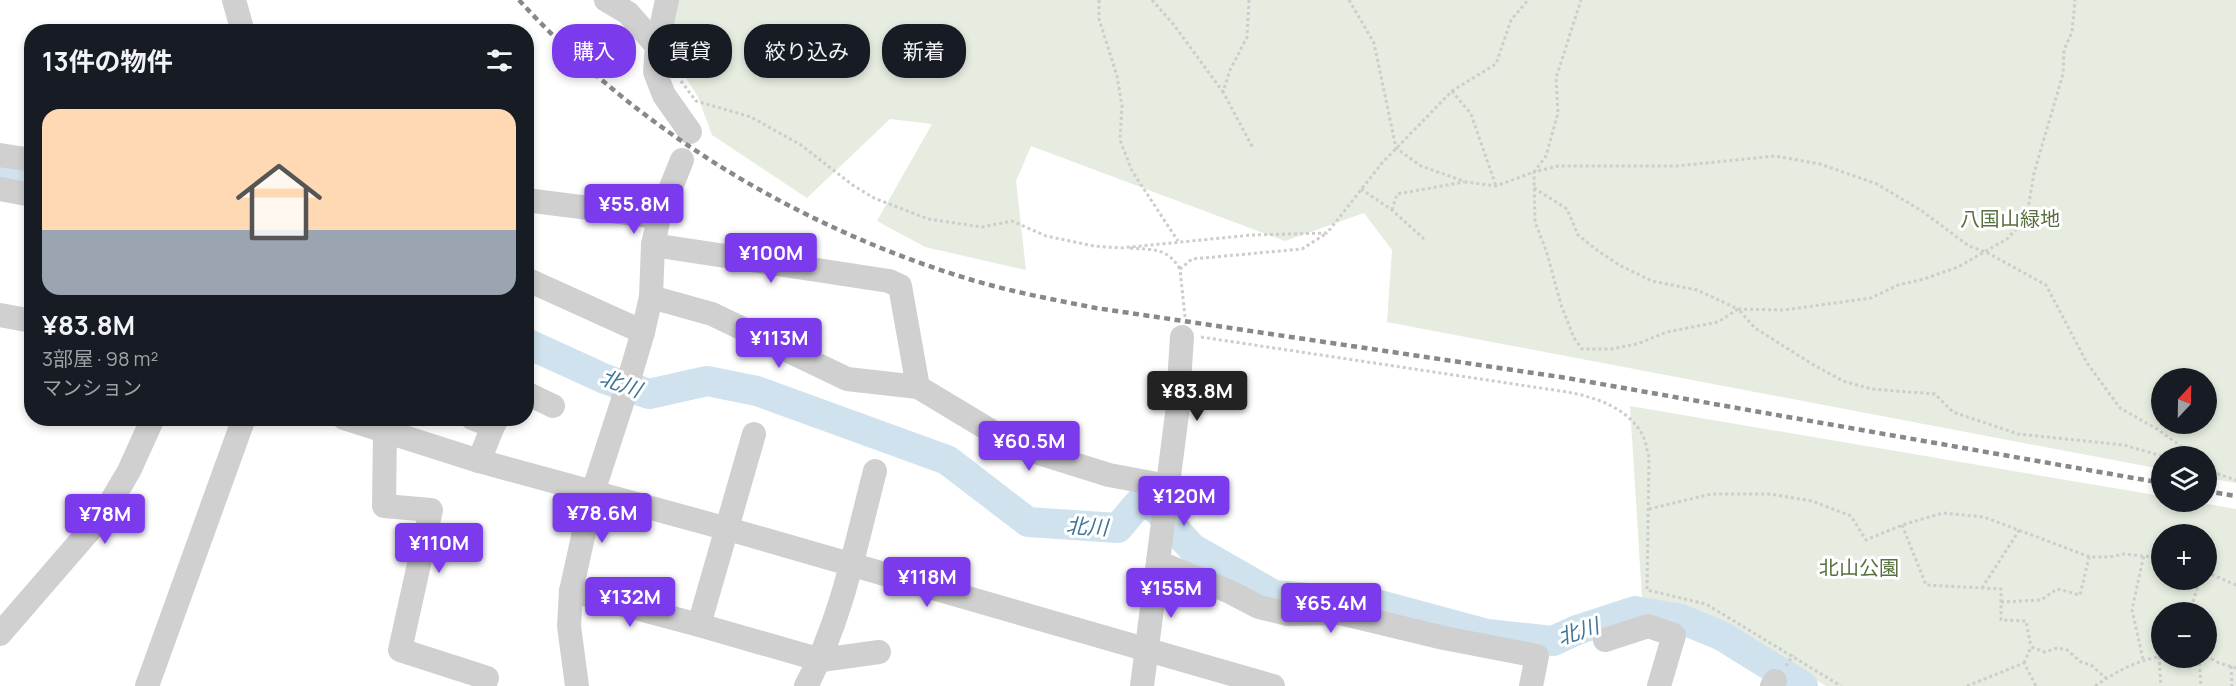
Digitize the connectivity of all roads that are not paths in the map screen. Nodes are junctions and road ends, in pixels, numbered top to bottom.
1 (234, 0) edge
2 (606, 0) edge
3 (667, 0) edge
4 (241, 24) edge
5 (662, 24) edge
6 (648, 36) edge
7 (658, 78) edge
8 (690, 132) dead end
9 (0, 155) edge
10 (24, 159) edge
11 (682, 160) dead end
12 (0, 189) edge
13 (24, 194) edge
14 (534, 201) edge
15 (659, 218) junction
16 (653, 245) junction
17 (534, 283) edge
18 (651, 297) junction
19 (0, 315) edge
20 (24, 320) edge
21 (643, 332) junction
22 (1184, 337) road end
23 (918, 387) junction
24 (534, 397) edge
25 (553, 406) dead end
26 (149, 426) edge
27 (241, 426) edge
28 (387, 426) edge
29 (390, 426) edge
30 (487, 426) edge
31 (753, 434) dead end
32 (479, 461) junction
33 (875, 471) dead end
34 (593, 492) junction
35 (1167, 494) junction
36 (728, 529) junction
37 (1159, 554) junction
38 (851, 565) junction
39 (571, 591) junction
40 (699, 625) junction
41 (2, 628) edge
42 (1605, 640) dead end
43 (1146, 649) junction
44 (879, 652) dead end
45 (821, 660) junction
46 (1539, 684) edge
47 (147, 686) edge
48 (484, 686) edge
49 (577, 686) edge
50 (807, 686) edge
51 (1142, 686) edge
52 (1272, 686) edge
53 (1659, 686) edge

1 - 4 street
2 - 6 street
3 - 5 street
7 - 8 street
9 - 10 street
11 - 15 street
12 - 13 street
14 - 15 street
15 - 16 street
16 - 18 street
16 - 23 street
17 - 21 street
18 - 21 street
18 - 23 street
19 - 20 street
21 - 34 street
22 - 35 street
23 - 35 street
24 - 25 street
26 - 41 street
27 - 47 street
28 - 48 street
29 - 32 street
30 - 32 street
31 - 36 street
32 - 34 street
33 - 38 street
34 - 36 street
34 - 39 street
35 - 37 street
36 - 38 street
36 - 40 street
37 - 43 street
37 - 46 street
38 - 43 street
38 - 45 street
39 - 40 street
39 - 49 street
40 - 45 street
42 - 53 street
43 - 51 street
43 - 52 street
44 - 45 street
45 - 50 street

